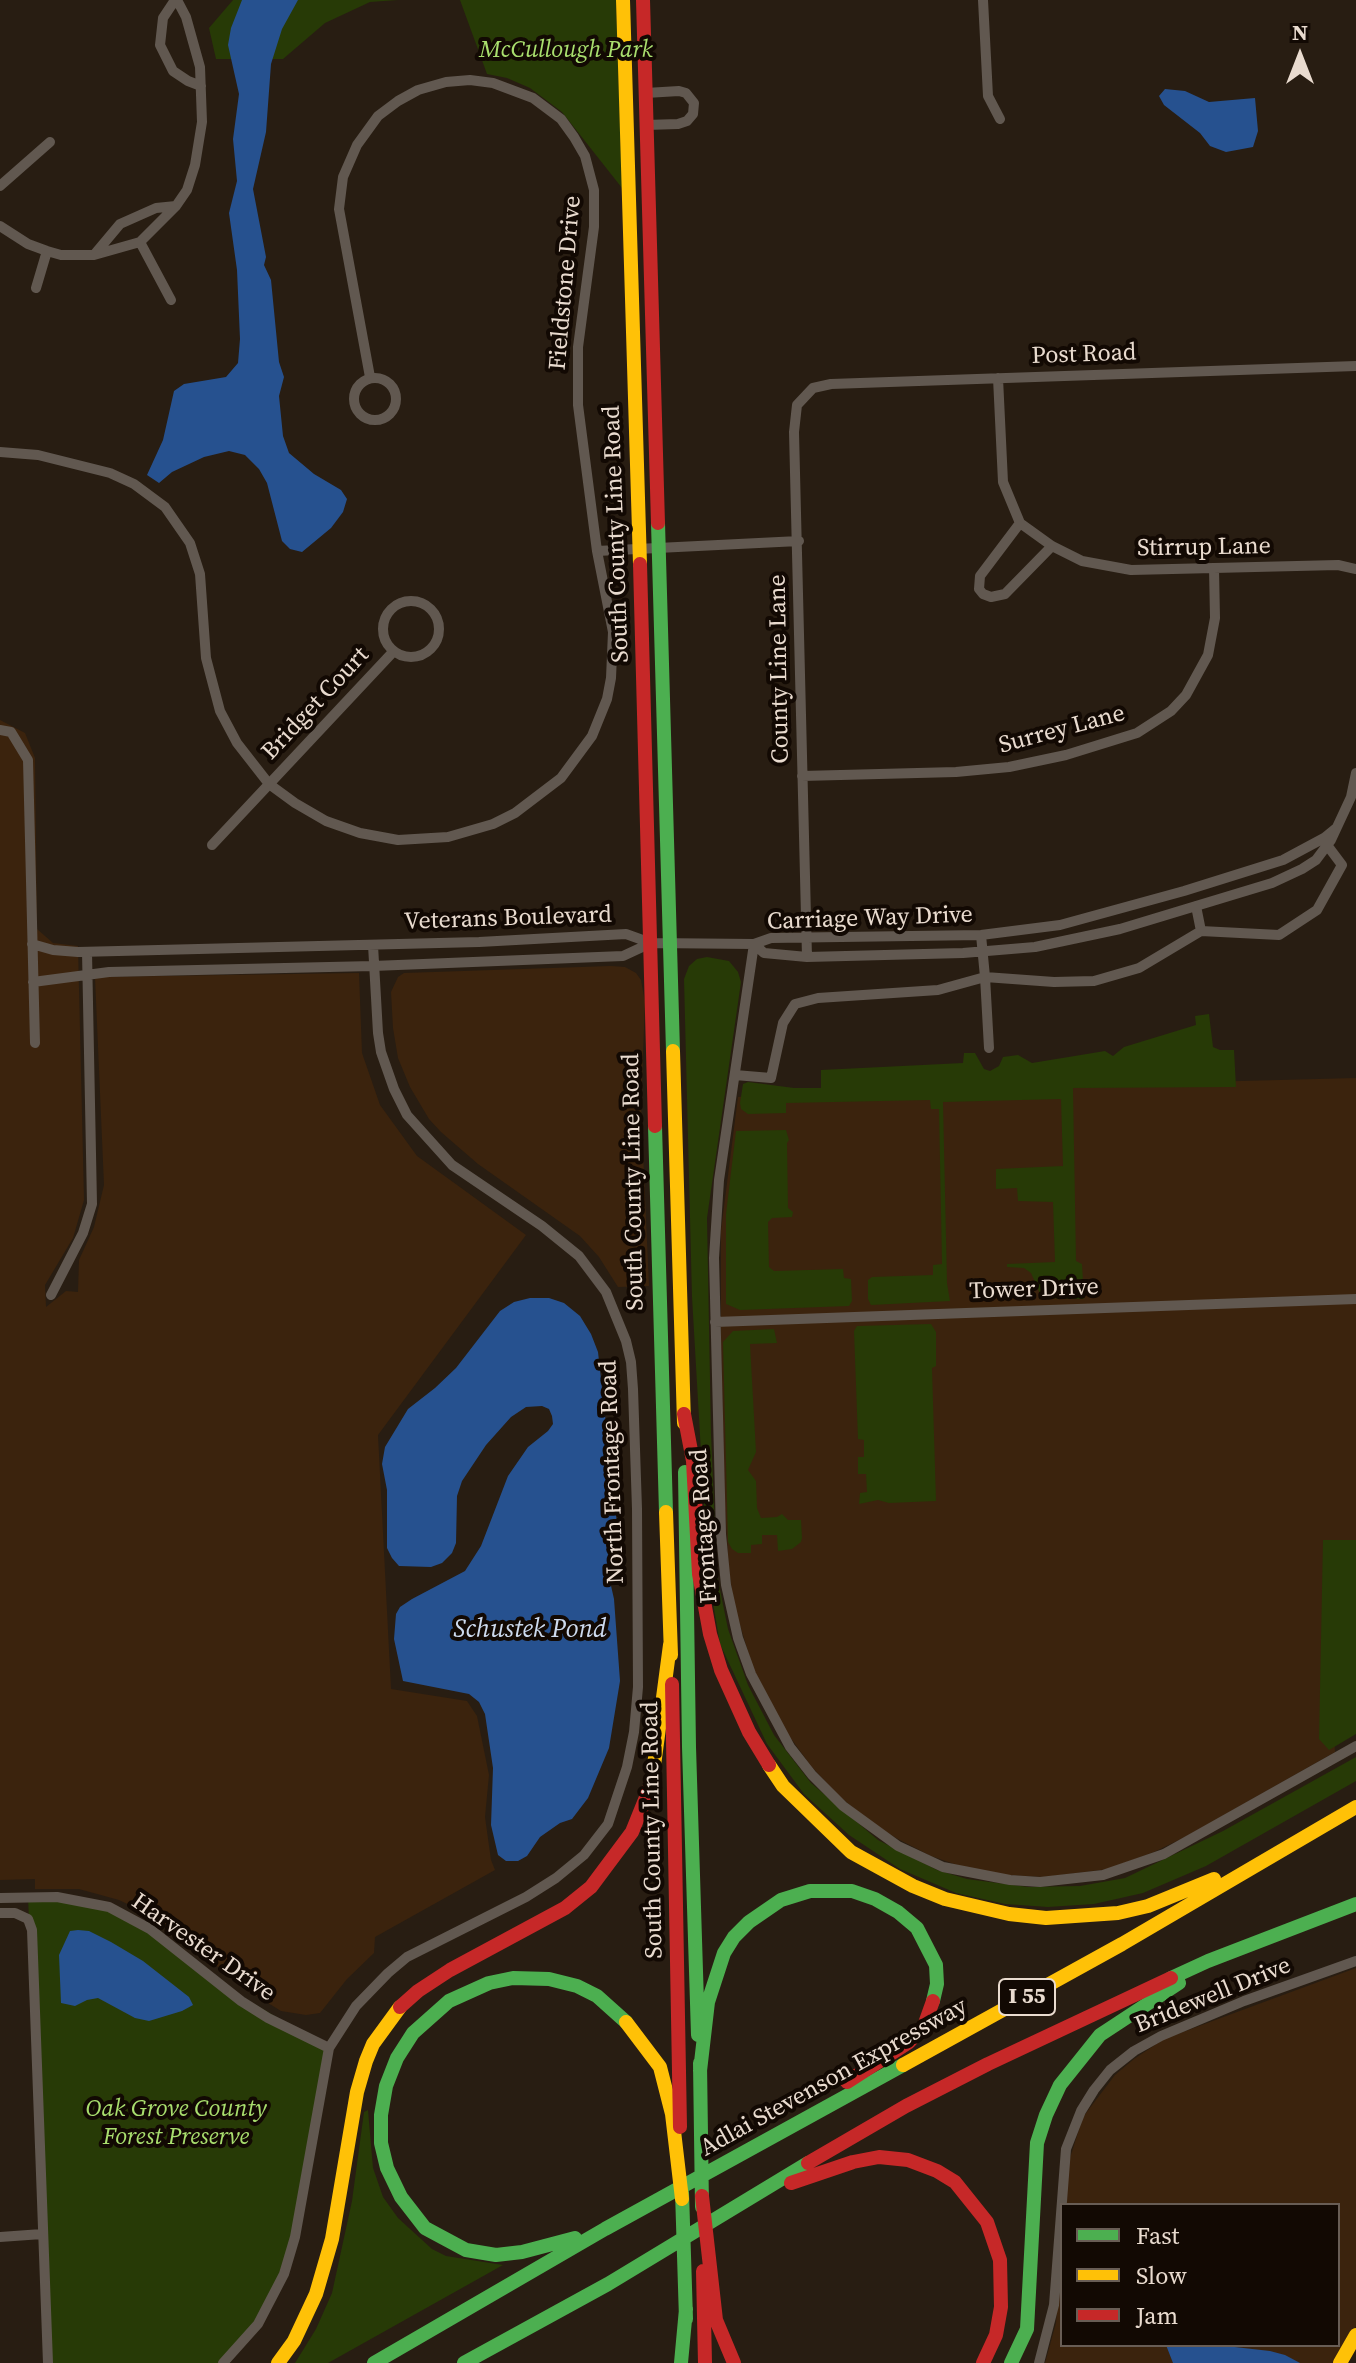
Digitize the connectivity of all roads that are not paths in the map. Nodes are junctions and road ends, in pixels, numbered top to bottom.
1 (176, 0) edge
2 (623, 0) edge
3 (643, 0) edge
4 (983, 0) edge
5 (201, 86) junction
6 (646, 93) junction
7 (1000, 119) dead end
8 (646, 125) junction
9 (50, 142) dead end
10 (0, 186) edge
11 (176, 206) junction
12 (0, 226) edge
13 (140, 242) junction
14 (47, 251) junction
15 (94, 255) junction
16 (36, 288) dead end
17 (171, 300) dead end
18 (1356, 366) edge
19 (370, 377) junction
20 (998, 378) junction
21 (813, 388) joint
22 (0, 452) edge
23 (1020, 523) junction
24 (799, 541) junction
25 (659, 546) junction
26 (1052, 546) junction
27 (640, 547) junction
28 (597, 551) junction
29 (1214, 568) junction
30 (1356, 569) edge
31 (393, 652) junction
32 (0, 730) edge
33 (1356, 773) edge
34 (802, 776) junction
35 (269, 784) junction
36 (1354, 798) edge
37 (1335, 829) junction
38 (212, 845) dead end
39 (1327, 845) junction
40 (1248, 871) junction
41 (1254, 889) junction
42 (1196, 906) junction
43 (1060, 925) junction
44 (1201, 931) junction
45 (981, 935) junction
46 (807, 938) junction
47 (1063, 941) junction
48 (670, 942) junction
49 (651, 943) junction
50 (32, 944) junction
51 (754, 944) junction
52 (373, 945) junction
53 (87, 952) junction
54 (983, 952) junction
55 (807, 957) junction
56 (373, 966) junction
57 (88, 974) junction
58 (985, 977) junction
59 (33, 982) junction
60 (35, 1043) dead end
61 (989, 1048) dead end
62 (735, 1075) junction
63 (51, 1295) dead end
64 (1356, 1299) edge
65 (715, 1322) junction
66 (684, 1414) junction
67 (670, 1645) junction
68 (1356, 1746) edge
69 (1356, 1807) edge
70 (1274, 1855) junction
71 (0, 1898) edge
72 (1356, 1904) edge
73 (0, 1913) edge
74 (1208, 1961) junction
75 (1356, 1961) edge
76 (329, 2048) junction
77 (700, 2071) junction
78 (778, 2134) junction
79 (678, 2147) junction
80 (740, 2203) junction
81 (1062, 2203) edge
82 (1060, 2227) edge
83 (605, 2229) junction
84 (42, 2234) junction
85 (0, 2237) edge
86 (707, 2268) junction
87 (608, 2284) junction
88 (686, 2309) junction
89 (1356, 2335) edge
90 (48, 2363) edge
91 (223, 2363) edge
92 (278, 2363) edge
93 (374, 2363) edge
94 (464, 2363) edge
95 (484, 2363) edge
96 (681, 2363) edge
97 (688, 2363) edge
98 (705, 2363) edge
99 (734, 2363) edge
100 (983, 2363) edge
101 (1011, 2363) edge
102 (1039, 2363) edge
103 (1340, 2363) edge

1 - 5 street
1 - 5 street
2 - 27 main road, South County Line Road
3 - 6 main road, South County Line Road
4 - 7 street
5 - 11 street
6 - 8 main road, South County Line Road
6 - 8 street
8 - 25 main road, South County Line Road
9 - 10 street
11 - 13 street
11 - 15 street
12 - 14 street
13 - 15 street
13 - 17 street
14 - 15 street
14 - 16 street
18 - 20 street, Post Road
19 - 19 street
19 - 28 street, Fieldstone Drive
20 - 21 street, Post Road
20 - 23 street
21 - 24 street, County Line Lane
22 - 35 street, Fieldstone Drive
23 - 26 street, Stirrup Lane
23 - 26 street
24 - 25 street
24 - 34 street, County Line Lane
25 - 27 street
25 - 48 main road, South County Line Road
26 - 29 street, Stirrup Lane
27 - 28 street
27 - 49 main road, South County Line Road
28 - 35 street, Fieldstone Drive
29 - 30 street, Stirrup Lane
29 - 34 street, Surrey Lane
31 - 31 street, Bridget Court
31 - 35 street, Bridget Court
32 - 50 street
33 - 36 street, Carriage Way Drive
34 - 46 street, County Line Lane
35 - 38 street
36 - 37 street, Carriage Way Drive
37 - 39 street, Carriage Way Drive
37 - 40 street, Carriage Way Drive
39 - 41 street, Carriage Way Drive
39 - 44 street
40 - 41 street
40 - 43 street, Carriage Way Drive
41 - 42 street, Carriage Way Drive
42 - 44 street
42 - 47 street, Carriage Way Drive
43 - 45 street, Carriage Way Drive
43 - 47 street
44 - 58 street
45 - 46 street, Carriage Way Drive
45 - 54 street
46 - 51 street, Carriage Way Drive
46 - 55 street, County Line Lane
47 - 54 street, Carriage Way Drive
48 - 49 street
48 - 51 street
48 - 66 main road, South County Line Road
49 - 52 street, Veterans Boulevard
49 - 56 street, Veterans Boulevard
49 - 67 main road, South County Line Road
50 - 53 street, Veterans Boulevard
50 - 59 street
51 - 55 street, Carriage Way Drive
51 - 62 street, Frontage Road
52 - 53 street, Veterans Boulevard
52 - 56 street, North Frontage Road
53 - 57 street
54 - 55 street, Carriage Way Drive
54 - 58 street
56 - 57 street, Veterans Boulevard
56 - 76 street, North Frontage Road
57 - 59 street, Veterans Boulevard
57 - 63 street
58 - 61 street
58 - 62 street
59 - 60 street
62 - 65 street, Frontage Road
64 - 65 street, Tower Drive
65 - 68 street, Frontage Road
66 - 70 main road
66 - 77 main road, South County Line Road
67 - 79 main road, South County Line Road
67 - 92 main road
69 - 70 main road, Adlai Stevenson Expressway / I 55
70 - 78 main road, Adlai Stevenson Expressway / I 55
71 - 76 street, Harvester Drive
72 - 74 main road, I 55
73 - 84 street
74 - 80 main road, I 55
74 - 101 main road
75 - 81 street, Bridewell Drive
76 - 91 street, North Frontage Road
77 - 78 main road
77 - 86 main road, South County Line Road
78 - 83 main road, Adlai Stevenson Expressway / I 55
79 - 83 main road
79 - 88 main road
80 - 87 main road, I 55
80 - 100 main road
82 - 102 street, Bridewell Drive
83 - 93 main road, Adlai Stevenson Expressway / I 55
84 - 85 street
84 - 90 street
86 - 98 main road
86 - 99 main road
87 - 94 main road, I 55
87 - 95 main road
88 - 96 main road
88 - 97 main road
89 - 103 main road

